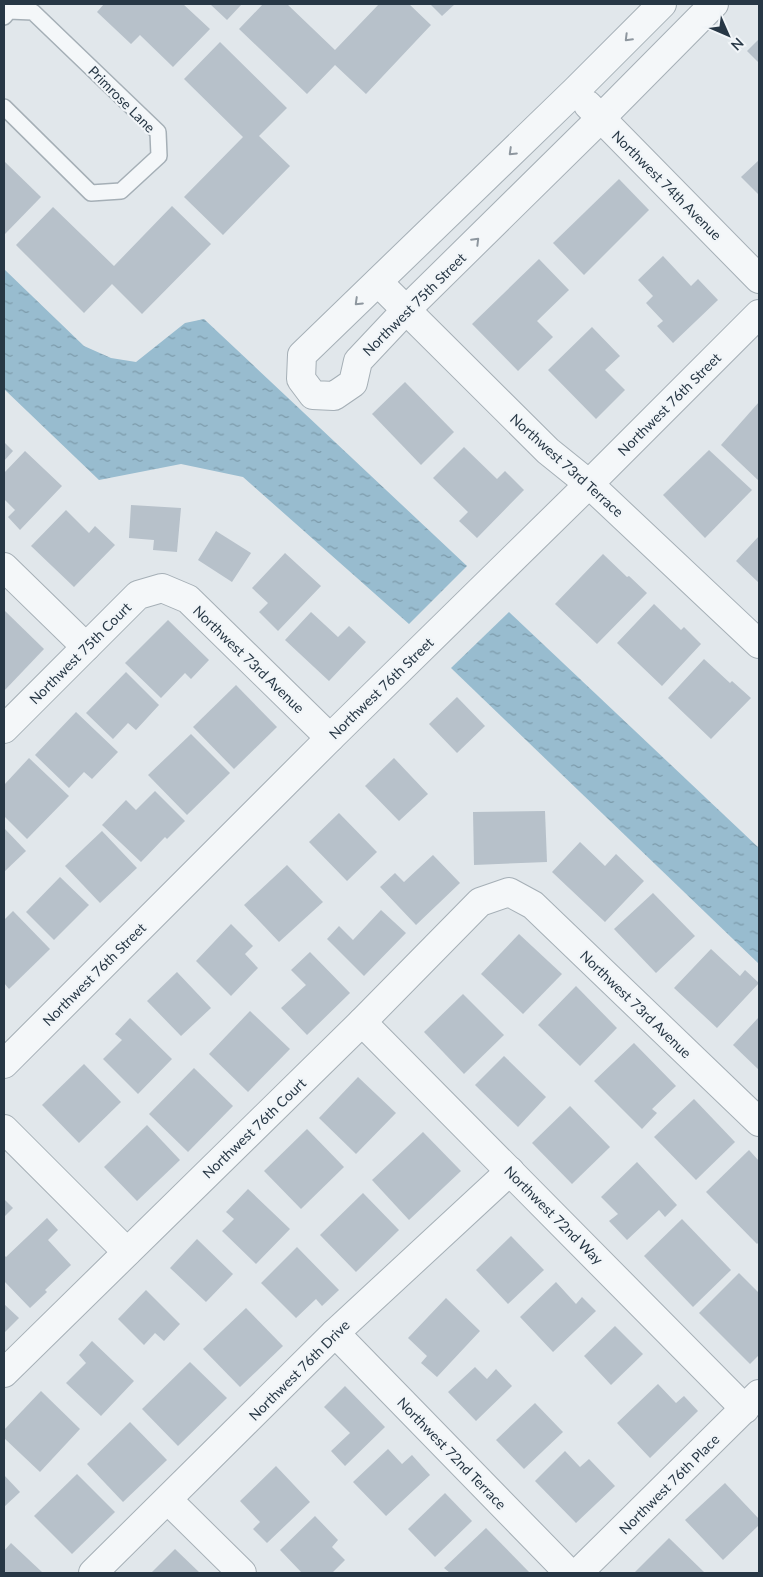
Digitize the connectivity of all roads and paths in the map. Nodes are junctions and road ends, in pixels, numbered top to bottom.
1 (662, 4) edge
2 (714, 4) edge
3 (4, 17) edge
4 (575, 91) junction
5 (4, 106) edge
6 (601, 118) junction
7 (759, 279) edge
8 (378, 282) junction
9 (406, 310) junction
10 (759, 314) edge
11 (589, 484) junction
12 (4, 567) edge
13 (162, 588) joint
14 (759, 644) edge
15 (86, 647) junction
16 (4, 729) edge
17 (330, 738) junction
18 (509, 892) joint
19 (362, 1022) junction
20 (4, 1064) edge
21 (759, 1122) edge
22 (4, 1129) edge
23 (510, 1171) junction
24 (127, 1252) junction
25 (335, 1333) junction
26 (4, 1373) edge
27 (752, 1401) edge
28 (168, 1500) junction
29 (93, 1573) edge
30 (242, 1573) edge
31 (570, 1573) edge
32 (578, 1573) edge

1 -> 4 street, Northwest 75th Street
2 - 6 street, Northwest 75th Street
3 - 5 lane, Primrose Lane
4 - 6 street, Northwest 74th Avenue
4 -> 8 street, Northwest 75th Street
6 - 7 street, Northwest 74th Avenue
9 -> 6 street, Northwest 75th Street
8 - 9 street, Northwest 73rd Terrace
8 -> 9 street, Northwest 75th Street
9 - 11 street, Northwest 73rd Terrace
10 - 11 street, Northwest 76th Street
11 - 14 street, Northwest 73rd Terrace
11 - 17 street, Northwest 76th Street
12 - 15 street
13 - 15 street, Northwest 75th Court
13 - 17 street, Northwest 73rd Avenue
15 - 16 street, Northwest 75th Court
17 - 20 street, Northwest 76th Street
18 - 19 street, Northwest 76th Court
18 - 21 street, Northwest 73rd Avenue
19 - 23 street, Northwest 72nd Way
19 - 24 street, Northwest 76th Court
22 - 24 street
23 - 25 street, Northwest 76th Drive
23 - 27 street, Northwest 72nd Way
24 - 26 street, Northwest 76th Court
25 - 28 street, Northwest 76th Drive
25 - 31 street, Northwest 72nd Terrace
27 - 32 street, Northwest 76th Place
28 - 29 street, Northwest 76th Drive
28 - 30 street

